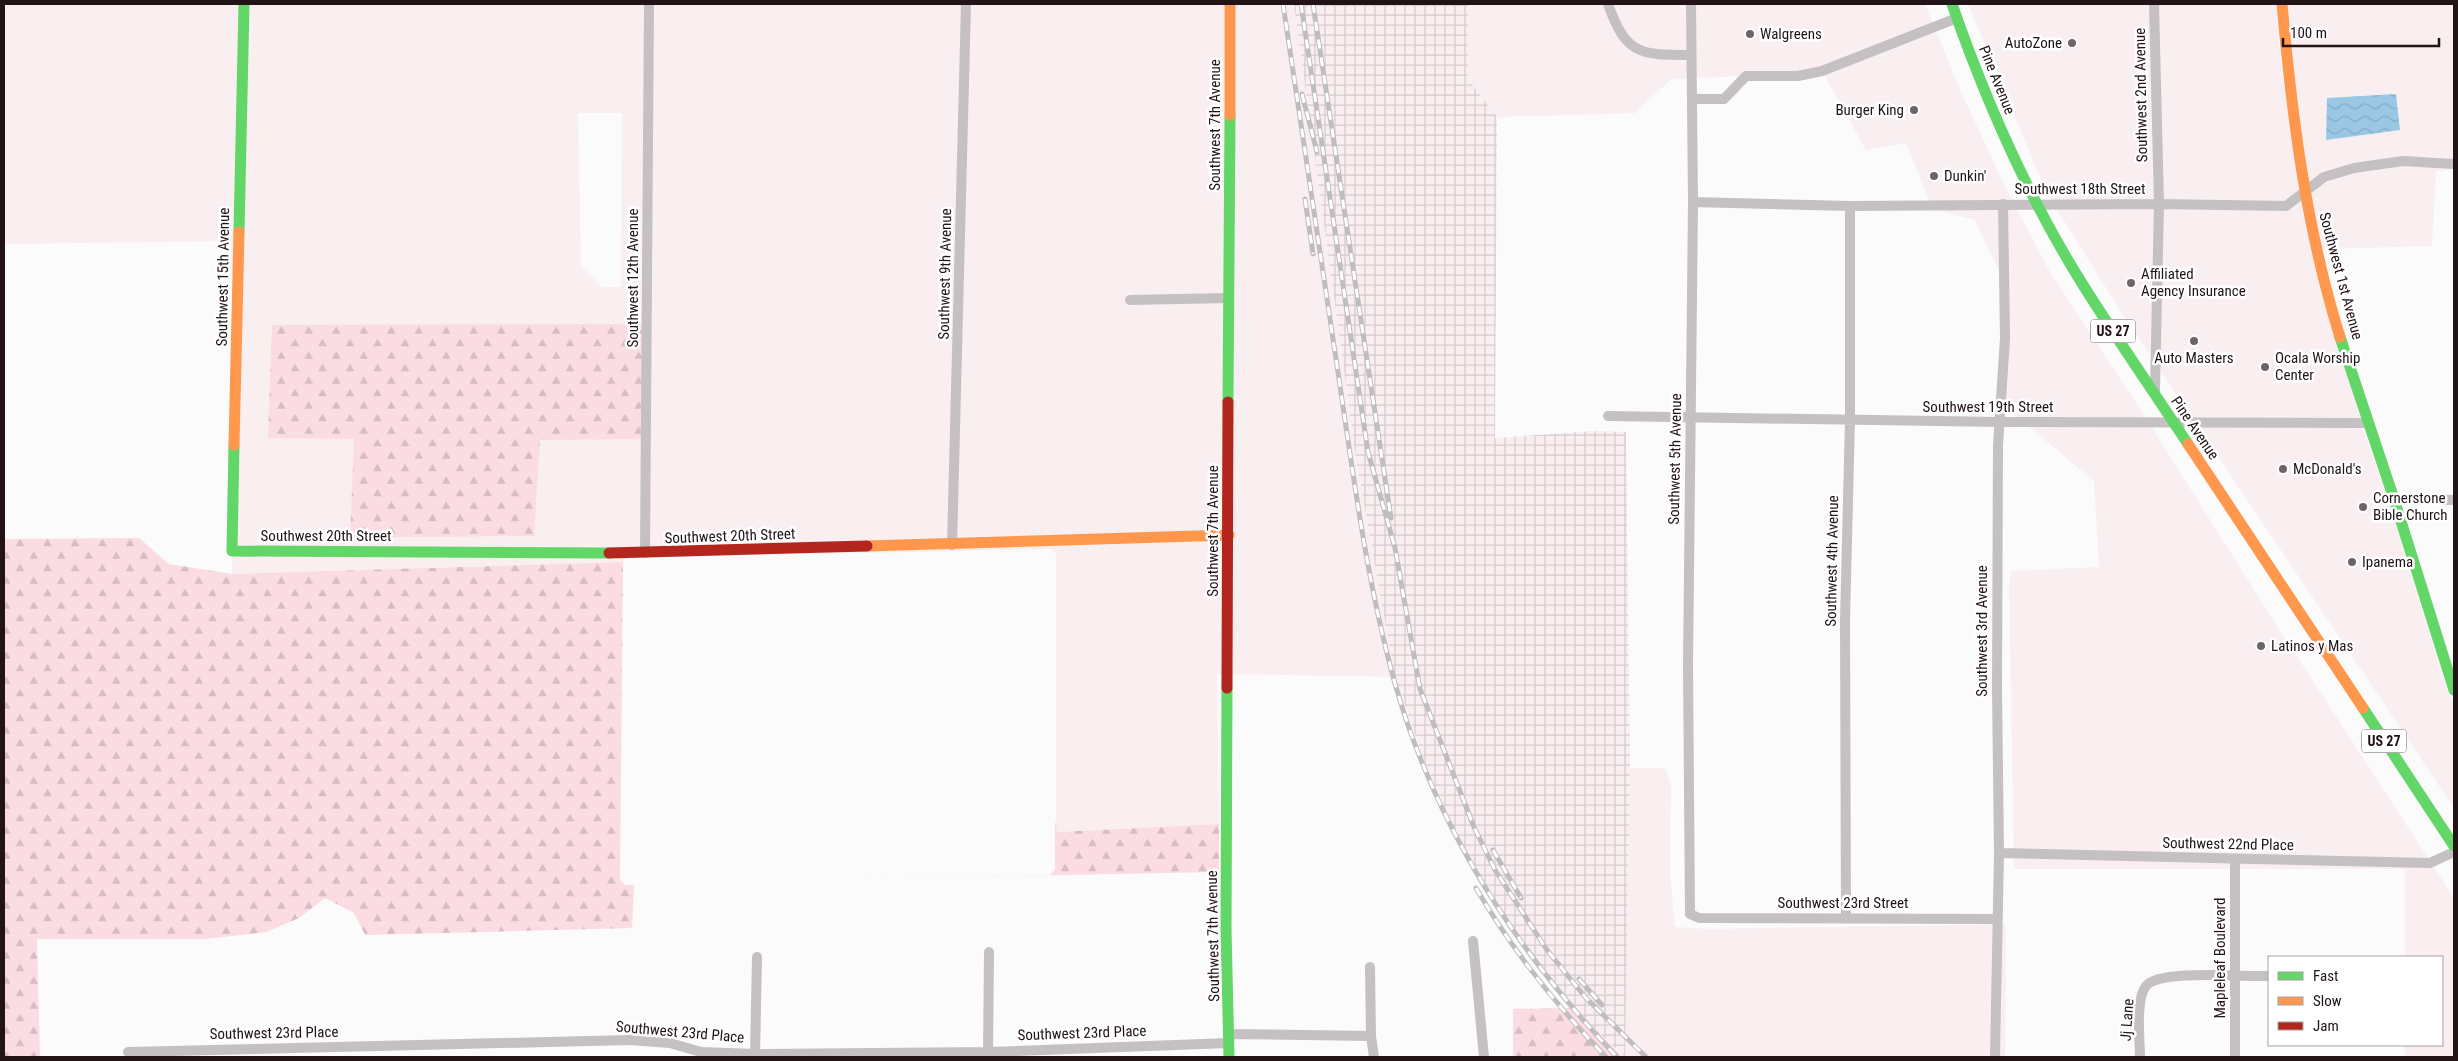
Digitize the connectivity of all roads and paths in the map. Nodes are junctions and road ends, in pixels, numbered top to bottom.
1 (244, 4) edge
2 (650, 4) edge
3 (966, 4) edge
4 (1230, 4) edge
5 (1608, 4) edge
6 (1691, 4) edge
7 (1952, 4) edge
8 (2154, 4) edge
9 (2282, 4) edge
10 (1957, 18) junction
11 (1691, 55) junction
12 (1692, 99) junction
13 (2454, 164) edge
14 (2304, 191) junction
15 (1693, 202) junction
16 (2003, 204) junction
17 (2159, 204) junction
18 (2037, 205) junction
19 (1850, 206) junction
20 (1228, 298) junction
21 (1130, 300) dead end
22 (2155, 395) junction
23 (1608, 416) dead end
24 (1690, 418) junction
25 (1850, 420) junction
26 (2172, 421) junction
27 (2000, 422) junction
28 (2366, 423) junction
29 (2394, 499) junction
30 (2454, 500) edge
31 (1229, 535) junction
32 (952, 545) junction
33 (232, 551) joint
34 (645, 553) junction
35 (2454, 690) edge
36 (2454, 846) edge
37 (2454, 852) edge
38 (1999, 853) junction
39 (2235, 859) junction
40 (1690, 914) joint
41 (1846, 918) junction
42 (1998, 919) junction
43 (1473, 941) dead end
44 (988, 952) dead end
45 (757, 957) dead end
46 (1370, 967) dead end
47 (2268, 976) edge
48 (2234, 977) junction
49 (1371, 1036) junction
50 (1229, 1038) junction
51 (128, 1052) dead end
52 (988, 1054) edge
53 (756, 1056) edge
54 (1229, 1057) edge
55 (1374, 1057) edge
56 (1484, 1057) edge
57 (1995, 1057) edge
58 (2140, 1057) edge
59 (2235, 1057) edge

1 - 33 main road, Southwest 15th Avenue
2 - 34 street, Southwest 12th Avenue
3 - 32 street, Southwest 9th Avenue
4 - 20 main road, Southwest 7th Avenue
5 - 11 street
6 - 11 street, Southwest 5th Avenue
7 - 10 main road, Pine Avenue / US 27
8 - 17 street, Southwest 2nd Avenue
9 - 14 main road, Southwest 1st Avenue
10 - 12 street
10 - 18 main road, Pine Avenue / US 27
11 - 12 street, Southwest 5th Avenue
12 - 15 street, Southwest 5th Avenue
13 - 14 street, Southwest 18th Street
14 - 17 street, Southwest 18th Street
14 - 28 main road, Southwest 1st Avenue
15 - 19 street, Southwest 18th Street
15 - 24 street, Southwest 5th Avenue
16 - 18 street, Southwest 18th Street
16 - 19 street, Southwest 18th Street
16 - 27 street, Southwest 3rd Avenue
17 - 18 street, Southwest 18th Street
17 - 22 street, Southwest 2nd Avenue
18 - 22 main road, Pine Avenue / US 27
19 - 25 street, Southwest 4th Avenue
20 - 21 street
20 - 31 main road, Southwest 7th Avenue
22 - 26 main road, Pine Avenue / US 27
23 - 24 street, Southwest 19th Street
24 - 25 street, Southwest 19th Street
24 - 40 street, Southwest 5th Avenue
25 - 27 street, Southwest 19th Street
25 - 41 street, Southwest 4th Avenue
26 - 27 street, Southwest 19th Street
26 - 28 street, Southwest 19th Street
26 - 36 main road, Pine Avenue / US 27
27 - 38 street, Southwest 3rd Avenue
28 - 29 main road, Southwest 1st Avenue
29 - 30 street
29 - 35 main road, Southwest 1st Avenue
31 - 32 main road, Southwest 20th Street
31 - 50 main road, Southwest 7th Avenue
32 - 34 main road, Southwest 20th Street
33 - 34 main road, Southwest 20th Street
37 - 39 street, Southwest 22nd Place
38 - 39 street, Southwest 22nd Place
38 - 42 street, Southwest 3rd Avenue
39 - 48 street, Mapleleaf Boulevard
40 - 41 street, Southwest 23rd Street
41 - 42 street, Southwest 23rd Street
42 - 57 street, Southwest 3rd Avenue
43 - 56 street
44 - 52 street
45 - 53 street
46 - 49 street
47 - 48 street, Jj Lane
48 - 58 street, Jj Lane
48 - 59 street, Mapleleaf Boulevard
49 - 50 street, Southwest 23rd Place
49 - 55 street
50 - 52 street, Southwest 23rd Place
50 - 54 main road, Southwest 7th Avenue
51 - 53 street, Southwest 23rd Place
52 - 53 street, Southwest 23rd Place

